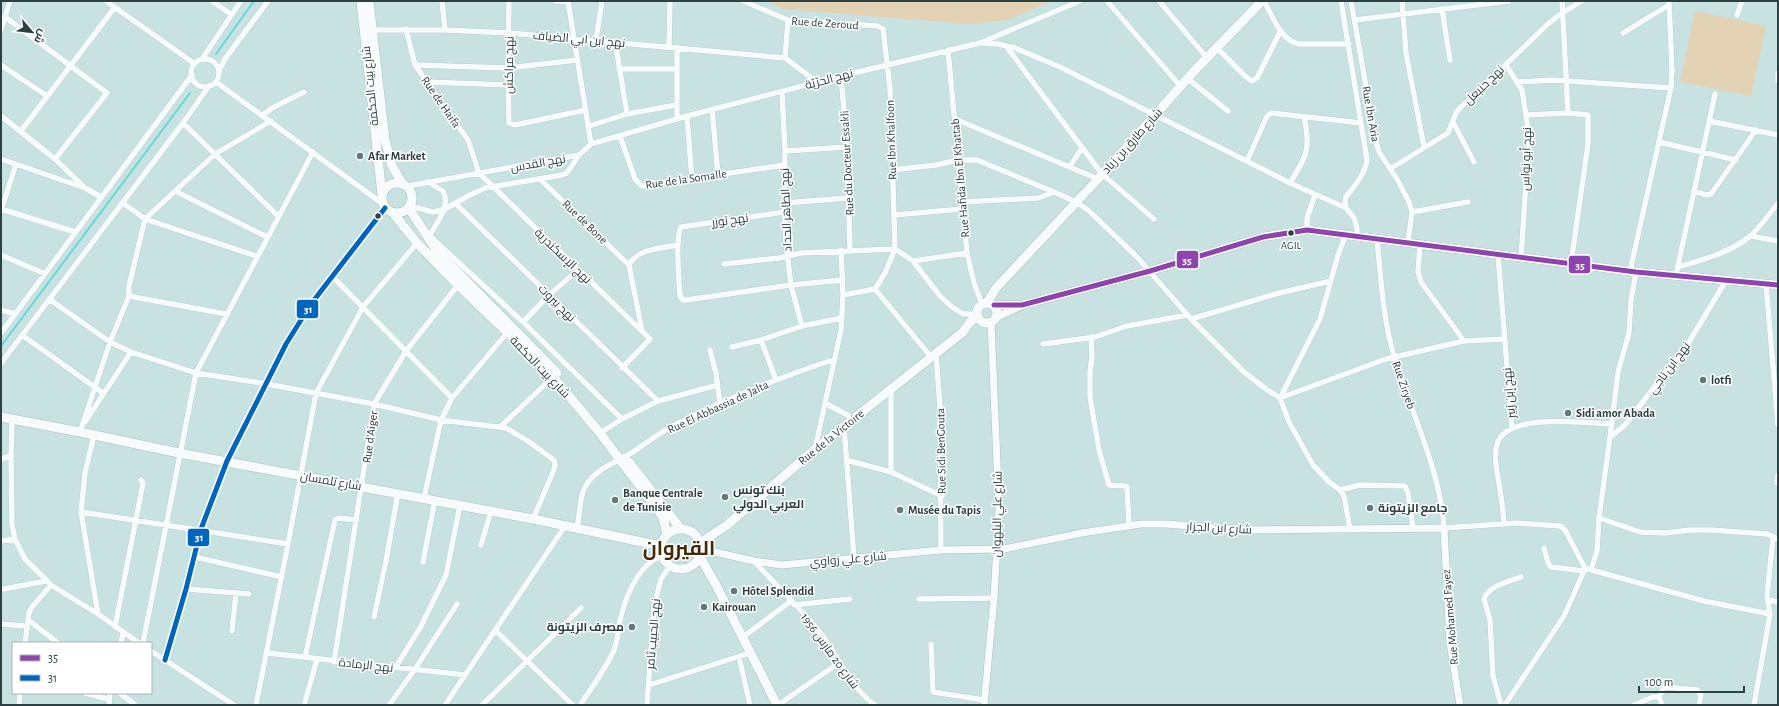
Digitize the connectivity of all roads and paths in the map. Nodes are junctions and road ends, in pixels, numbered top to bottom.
1 (10, 1) edge
2 (106, 1) edge
3 (212, 1) edge
4 (241, 1) edge
5 (268, 1) edge
6 (361, 1) edge
7 (369, 1) edge
8 (442, 1) edge
9 (509, 1) edge
10 (555, 1) edge
11 (568, 1) edge
12 (602, 1) edge
13 (670, 1) edge
14 (743, 1) edge
15 (1080, 1) edge
16 (1108, 1) edge
17 (1159, 1) edge
18 (1263, 1) edge
19 (1342, 1) edge
20 (1351, 1) edge
21 (1402, 1) edge
22 (1509, 1) edge
23 (1562, 1) edge
24 (1582, 1) edge
25 (1742, 1) edge
26 (1669, 3) edge
27 (115, 7) junction
28 (1442, 9) junction
29 (1562, 13) junction
30 (1403, 14) junction
31 (232, 15) junction
32 (1737, 15) dead end
33 (3, 18) edge
34 (788, 20) junction
35 (1354, 20) junction
36 (406, 29) junction
37 (1, 30) edge
38 (372, 30) junction
39 (445, 30) junction
40 (1281, 30) junction
41 (883, 31) joint
42 (510, 33) junction
43 (1623, 33) dead end
44 (574, 38) junction
45 (596, 40) junction
46 (615, 41) junction
47 (980, 43) junction
48 (1349, 44) junction
49 (1006, 46) junction
50 (669, 47) junction
51 (677, 48) junction
52 (1217, 48) junction
53 (948, 50) junction
54 (785, 58) junction
55 (1207, 58) junction
56 (202, 59) junction
57 (577, 60) junction
58 (1450, 60) dead end
59 (195, 64) junction
60 (1, 65) edge
61 (415, 65) junction
62 (887, 65) junction
63 (1506, 65) junction
64 (71, 66) junction
65 (508, 68) junction
66 (619, 69) junction
67 (676, 70) junction
68 (219, 71) junction
69 (1778, 73) edge
70 (192, 75) junction
71 (842, 76) junction
72 (1188, 79) junction
73 (1778, 81) edge
74 (216, 82) junction
75 (427, 82) junction
76 (817, 82) junction
77 (1518, 82) junction
78 (1566, 82) junction
79 (509, 85) junction
80 (209, 86) junction
81 (1181, 87) junction
82 (1671, 88) junction
83 (304, 92) dead end
84 (782, 92) junction
85 (1715, 94) dead end
86 (47, 96) junction
87 (676, 105) junction
88 (712, 109) junction
89 (586, 110) junction
90 (1228, 112) dead end
91 (1568, 113) junction
92 (627, 114) junction
93 (263, 115) junction
94 (1156, 115) junction
95 (1527, 115) junction
96 (1, 116) edge
97 (687, 116) junction
98 (1304, 117) junction
99 (677, 119) junction
100 (955, 119) junction
101 (272, 121) junction
102 (1709, 121) junction
103 (1453, 122) junction
104 (1362, 123) junction
105 (183, 124) junction
106 (589, 126) junction
107 (1756, 130) junction
108 (21, 131) junction
109 (1778, 135) edge
110 (620, 136) junction
111 (1659, 142) junction
112 (591, 144) junction
113 (847, 147) junction
114 (1424, 147) junction
115 (1082, 148) junction
116 (785, 151) junction
117 (313, 152) junction
118 (1702, 152) junction
119 (215, 154) junction
120 (579, 155) junction
121 (1, 159) edge
122 (55, 159) junction
123 (958, 160) junction
124 (1736, 160) junction
125 (1247, 161) junction
126 (1474, 162) dead end
127 (16, 164) junction
128 (785, 165) junction
129 (1070, 166) junction
130 (1390, 169) junction
131 (892, 170) junction
132 (478, 173) junction
133 (718, 175) junction
134 (1100, 176) junction
135 (541, 180) junction
136 (692, 180) junction
137 (428, 182) junction
138 (1290, 183) junction
139 (405, 185) junction
140 (491, 187) junction
141 (85, 188) junction
142 (175, 190) junction
143 (1054, 192) junction
144 (1694, 192) junction
145 (382, 195) junction
146 (1315, 195) junction
147 (100, 196) junction
148 (848, 198) junction
149 (962, 202) junction
150 (1076, 202) junction
151 (1468, 202) dead end
152 (122, 203) junction
153 (784, 203) junction
154 (456, 204) junction
155 (1778, 204) edge
156 (384, 206) junction
157 (410, 207) junction
158 (1346, 208) junction
159 (445, 209) junction
160 (962, 209) junction
161 (1, 210) edge
162 (784, 212) junction
163 (1412, 212) junction
164 (393, 213) junction
165 (894, 215) junction
166 (278, 216) junction
167 (145, 219) junction
168 (1154, 219) dead end
169 (1307, 230) junction
170 (75, 232) junction
171 (427, 233) junction
172 (1346, 234) junction
173 (1357, 236) junction
174 (1751, 236) junction
175 (267, 237) junction
176 (1377, 239) junction
177 (1778, 241) edge
178 (1408, 242) junction
179 (417, 243) junction
180 (1420, 244) junction
181 (678, 245) junction
182 (895, 249) junction
183 (841, 250) junction
184 (850, 250) junction
185 (967, 253) junction
186 (1, 255) edge
187 (1498, 255) junction
188 (256, 256) junction
189 (788, 256) junction
190 (1521, 258) junction
191 (913, 260) junction
192 (1571, 263) junction
193 (724, 264) dead end
194 (629, 265) junction
195 (578, 270) junction
196 (1150, 271) junction
197 (1677, 271) junction
198 (1633, 272) junction
199 (45, 274) junction
200 (332, 276) junction
201 (843, 280) junction
202 (1727, 280) junction
203 (1332, 281) junction
204 (1766, 284) junction
205 (458, 285) junction
206 (791, 285) junction
207 (1778, 285) edge
208 (875, 289) junction
209 (550, 295) junction
210 (844, 295) junction
211 (128, 296) junction
212 (49, 299) junction
213 (989, 304) junction
214 (1022, 305) junction
215 (363, 307) junction
216 (1, 310) edge
217 (15, 314) junction
218 (226, 314) junction
219 (1189, 317) junction
220 (842, 318) junction
221 (985, 318) junction
222 (523, 322) junction
223 (802, 326) junction
224 (642, 331) junction
225 (507, 332) junction
226 (1, 333) edge
227 (22, 335) junction
228 (1091, 337) junction
229 (1504, 339) junction
230 (761, 340) junction
231 (1464, 341) junction
232 (110, 342) junction
233 (1043, 344) dead end
234 (732, 347) dead end
235 (710, 350) dead end
236 (406, 351) junction
237 (131, 352) junction
238 (933, 355) junction
239 (1394, 357) junction
240 (835, 359) junction
241 (1, 363) edge
242 (1775, 364) edge
243 (622, 368) junction
244 (196, 373) junction
245 (553, 377) junction
246 (776, 380) junction
247 (266, 384) junction
248 (718, 385) junction
249 (94, 388) junction
250 (891, 388) junction
251 (103, 393) junction
252 (316, 393) junction
253 (452, 398) junction
254 (1280, 398) junction
255 (658, 401) junction
256 (825, 403) junction
257 (374, 404) junction
258 (720, 404) junction
259 (1, 417) edge
260 (853, 418) junction
261 (622, 419) junction
262 (12, 420) junction
263 (441, 420) junction
264 (1612, 424) junction
265 (844, 426) junction
266 (1778, 426) edge
267 (500, 427) junction
268 (1512, 429) junction
269 (80, 432) junction
270 (603, 432) junction
271 (94, 435) junction
272 (1610, 436) junction
273 (814, 450) junction
274 (180, 453) junction
275 (11, 456) junction
276 (622, 458) junction
277 (1, 460) edge
278 (846, 460) junction
279 (227, 461) junction
280 (891, 472) junction
281 (1778, 475) edge
282 (300, 476) junction
283 (141, 480) dead end
284 (1777, 483) edge
285 (362, 487) junction
286 (1340, 490) junction
287 (398, 493) junction
288 (942, 496) junction
289 (424, 498) junction
290 (435, 500) junction
291 (460, 505) junction
292 (491, 511) junction
293 (81, 512) junction
294 (1599, 518) junction
295 (533, 519) junction
296 (136, 520) junction
297 (357, 520) junction
298 (1504, 523) junction
299 (166, 526) junction
300 (565, 526) junction
301 (1128, 526) junction
302 (577, 528) junction
303 (1413, 528) junction
304 (1444, 528) junction
305 (201, 529) junction
306 (681, 529) junction
307 (1350, 529) junction
308 (667, 535) junction
309 (1776, 538) edge
310 (15, 539) junction
311 (1, 541) edge
312 (288, 544) junction
313 (482, 545) dead end
314 (661, 546) junction
315 (1544, 548) dead end
316 (997, 549) junction
317 (701, 550) junction
318 (941, 550) junction
319 (662, 556) junction
320 (195, 557) junction
321 (854, 558) junction
322 (754, 561) junction
323 (423, 562) dead end
324 (670, 566) junction
325 (1587, 570) junction
326 (282, 577) junction
327 (1521, 577) dead end
328 (46, 581) junction
329 (51, 585) junction
330 (4, 589) dead end
331 (186, 589) junction
332 (236, 593) junction
333 (249, 594) dead end
334 (994, 598) junction
335 (850, 599) dead end
336 (919, 599) dead end
337 (1768, 600) junction
338 (1778, 602) edge
339 (793, 603) junction
340 (457, 604) dead end
341 (581, 608) dead end
342 (98, 614) junction
343 (1770, 614) junction
344 (374, 617) dead end
345 (27, 623) junction
346 (1, 624) edge
347 (115, 627) junction
348 (495, 630) junction
349 (232, 631) dead end
350 (123, 633) junction
351 (743, 637) junction
352 (25, 642) edge
353 (56, 642) edge
354 (121, 642) edge
355 (138, 642) edge
356 (143, 642) edge
357 (931, 644) dead end
358 (152, 651) edge
359 (267, 653) junction
360 (750, 653) junction
361 (305, 657) junction
362 (739, 657) junction
363 (317, 659) junction
364 (165, 660) junction
365 (334, 662) junction
366 (528, 662) junction
367 (840, 662) junction
368 (396, 668) junction
369 (415, 669) junction
370 (465, 675) junction
371 (649, 685) junction
372 (20, 694) edge
373 (88, 694) edge
374 (121, 694) edge
375 (1659, 697) junction
376 (109, 699) edge
377 (488, 700) junction
378 (305, 702) dead end
379 (984, 702) edge
380 (19, 705) edge
381 (135, 705) edge
382 (234, 705) edge
383 (256, 705) edge
384 (389, 705) edge
385 (445, 705) edge
386 (482, 705) edge
387 (493, 705) edge
388 (573, 705) edge
389 (580, 705) edge
390 (647, 705) edge
391 (750, 705) edge
392 (777, 705) edge
393 (875, 705) edge
394 (1460, 705) edge
395 (1501, 705) edge
396 (1505, 705) edge
397 (1634, 705) edge
398 (1662, 705) edge
399 (1699, 705) edge
400 (1754, 705) edge

1 - 33 street
2 - 27 street
3 - 31 street
4 - 31 street
5 - 68 street
6 - 145 main road, شارع بيت الحكمة
7 - 38 main road, شارع بيت الحكمة
8 - 39 street
9 - 42 street, نهج مراكش
10 - 11 street
11 - 44 street
12 - 45 street
13 - 50 street
14 - 34 street, Rue de Zeroud
15 - 47 street, نهج الحرّيّة
16 - 81 street
17 - 55 street
18 - 40 street
18 - 52 main road, شارع طارق بن زياد
19 - 48 street, Rue Ibn Aria
20 - 35 street, Rue Ibn Aria
21 - 30 street
22 - 28 street
23 - 29 street
24 - 29 street, نهج حنبعل
25 - 32 street
26 - 43 street
26 - 82 street
27 - 59 street
27 - 64 street
28 - 30 street
28 - 58 street
29 - 63 street, نهج حنبعل
29 - 78 street
30 - 35 street
30 - 114 street
31 - 56 street
33 - 37 street
33 - 64 street
34 - 41 street, Rue de Zeroud
34 - 54 street
35 - 130 street, Rue Ibn Aria
36 - 38 street, نهج ابن ابي الضياف
36 - 39 street, نهج ابن ابي الضياف
36 - 61 street, Rue de Haifa
38 - 139 main road, شارع بيت الحكمة
39 - 42 street, نهج ابن ابي الضياف
40 - 48 street
40 - 52 street
41 - 62 street, Rue Ibn Khalfoon
42 - 44 street, نهج ابن ابي الضياف
42 - 65 street, نهج مراكش
44 - 45 street, نهج ابن ابي الضياف
44 - 57 street
45 - 46 street, نهج ابن ابي الضياف
46 - 50 street, نهج ابن ابي الضياف
46 - 66 street
47 - 49 street
47 - 53 street, نهج الحرّيّة
48 - 104 street, Rue Ibn Aria
49 - 94 street
49 - 115 street
50 - 51 street, نهج ابن ابي الضياف
51 - 54 street, نهج ابن ابي الضياف
51 - 67 street
52 - 55 main road, شارع طارق بن زياد
53 - 62 street, نهج الحرّيّة
53 - 100 street, Rue Hafida Ibn El Khattab
54 - 76 street
55 - 72 main road, شارع طارق بن زياد
56 - 59 street
56 - 68 street
57 - 65 street
57 - 89 street
59 - 70 street
60 - 86 street
61 - 65 street
61 - 75 street, Rue de Haifa
62 - 71 street, نهج الحرّيّة
62 - 131 street, Rue Ibn Khalfoon
63 - 77 street, نهج أبو نواس
63 - 103 street, نهج حنبعل
64 - 86 street
64 - 122 street
65 - 79 street, نهج مراكش
66 - 67 street
66 - 92 street
67 - 87 street
68 - 74 street
69 - 73 street
70 - 80 street
70 - 147 street
71 - 76 street, نهج الحرّيّة
71 - 113 street, Rue du Docteur Essakli
72 - 81 main road, شارع طارق بن زياد
72 - 90 street
74 - 80 street
74 - 93 street
75 - 79 street
75 - 132 street, Rue de Haifa
76 - 84 street, نهج الحرّيّة
77 - 78 street
77 - 95 street, نهج أبو نواس
78 - 82 street
78 - 91 street
79 - 89 street, نهج مراكش
80 - 105 street
81 - 94 main road, شارع طارق بن زياد
82 - 111 street
83 - 93 street
84 - 88 street, نهج الحرّيّة
84 - 116 street, نهج الطاهر الحداد
85 - 102 street
86 - 108 street
87 - 92 street
87 - 99 street
88 - 97 street, نهج الحرّيّة
88 - 133 street
89 - 106 street
91 - 95 street
91 - 192 street
92 - 106 street
93 - 101 street
94 - 125 street
94 - 134 main road, شارع طارق بن زياد
95 - 190 street, نهج أبو نواس
96 - 108 street
97 - 99 street, نهج الحرّيّة
97 - 136 street
98 - 104 street
98 - 125 street
98 - 138 street
99 - 110 street, نهج الحرّيّة
100 - 123 street, Rue Hafida Ibn El Khattab
100 - 129 street
101 - 117 street
101 - 119 street
102 - 107 street
102 - 118 street
103 - 114 street, نهج حنبعل
103 - 126 street
104 - 158 street, Rue Ibn Aria
105 - 119 street
105 - 152 street
106 - 112 street
107 - 109 street
107 - 124 street
108 - 122 street
110 - 112 street, نهج الحرّيّة
110 - 136 street, Rue de la Somalle
111 - 118 street
111 - 198 street
112 - 120 street, نهج الحرّيّة
113 - 116 street
113 - 148 street, Rue du Docteur Essakli
114 - 130 street, نهج حنبعل
115 - 129 street
115 - 134 street
116 - 128 street, نهج الطاهر الحداد
117 - 156 street
117 - 166 street
118 - 124 street
118 - 144 street
119 - 142 street
119 - 166 street
120 - 132 street, نهج القدس
120 - 135 street, نهج القدس
121 - 127 street
122 - 141 street
123 - 131 street
123 - 143 street
123 - 149 street, Rue Hafida Ibn El Khattab
124 - 144 street
125 - 138 street
127 - 141 street
127 - 161 street
128 - 133 street, Rue de la Somalle
128 - 153 street, نهج الطاهر الحداد
129 - 134 street
130 - 163 street, Rue Ibn Aria
131 - 165 street, Rue Ibn Khalfoon
132 - 137 street, نهج القدس
132 - 140 street, نهج الإسكندرية
133 - 136 street, Rue de la Somalle
134 - 150 main road, شارع طارق بن زياد
134 - 168 street
135 - 140 street, نهج القدس
135 - 194 street, Rue de Bone
137 - 139 street, نهج القدس
137 - 159 street
138 - 146 street
139 - 145 main road
139 - 157 main road, شارع بيت الحكمة
140 - 154 street, نهج القدس
140 - 195 street, نهج الإسكندرية
141 - 147 street
142 - 167 street
142 - 175 street
143 - 149 street
143 - 150 street
144 - 197 street
145 - 156 main road, شارع بيت الحكمة
146 - 158 street
146 - 169 street
147 - 170 street
148 - 153 street
148 - 184 street, Rue du Docteur Essakli
149 - 160 street, Rue Hafida Ibn El Khattab
150 - 196 street
150 - 213 main road, شارع طارق بن زياد
151 - 163 street
152 - 167 street
152 - 212 street
153 - 162 street, نهج الطاهر الحداد
154 - 159 street, نهج القدس
154 - 209 street, نهج بيروت
155 - 174 street
156 - 164 main road, شارع بيت الحكمة
156 - 200 street
157 - 159 street, نهج القدس
157 - 164 main road
157 - 171 main road, شارع بيت الحكمة
158 - 173 street
159 - 171 street
160 - 165 street
160 - 185 street, Rue Hafida Ibn El Khattab
161 - 170 street
162 - 181 street, نهج توزر
162 - 189 street, نهج الطاهر الحداد
163 - 178 street, Rue Ibn Aria
164 - 179 main road, شارع بيت الحكمة
165 - 182 street, Rue Ibn Khalfoon
166 - 175 street
167 - 188 street
167 - 211 street
169 - 172 main road
169 - 196 main road
170 - 199 street
171 - 222 street
171 - 270 main road, شارع بيت الحكمة
172 - 173 main road
172 - 203 street
173 - 176 main road
174 - 177 street
174 - 197 street
175 - 188 street
176 - 178 main road
176 - 239 street, Rue Ziryeb
178 - 180 main road
179 - 205 main road, شارع بيت الحكمة
179 - 215 street
180 - 187 main road
180 - 231 street
181 - 194 street
181 - 206 street
182 - 184 street
182 - 191 street
182 - 208 street
183 - 184 street
183 - 189 street
183 - 201 street
185 - 191 street
185 - 213 street, Rue Hafida Ibn El Khattab
186 - 199 street
187 - 190 main road
187 - 229 street, نهج إبن زبير
188 - 218 street
189 - 193 street
189 - 206 street, نهج الطاهر الحداد
190 - 192 main road
191 - 221 street
192 - 198 main road
194 - 224 street
195 - 209 street
195 - 224 street, نهج الإسكندرية
196 - 214 main road
196 - 219 street
197 - 198 main road
197 - 202 main road
198 - 264 street
199 - 217 street
200 - 215 street
200 - 247 street
201 - 206 street
201 - 210 street
202 - 204 main road
202 - 272 street, نهج ابن ناجي
203 - 219 street
203 - 254 street
204 - 207 main road
204 - 242 street
205 - 225 main road, شارع بيت الحكمة
205 - 236 street, Rue d'Aiger
206 - 223 street, نهج الطاهر الحداد
208 - 210 street
208 - 238 street
209 - 222 street
209 - 243 street, نهج بيروت
210 - 220 street
211 - 218 street
211 - 232 street
212 - 227 street
212 - 232 street
213 - 214 main road
213 - 221 main road, شارع طارق بن زياد
213 - 221 main road
214 - 221 main road
215 - 236 street
215 - 252 street
216 - 217 street
217 - 226 street
218 - 244 street
219 - 228 street
219 - 254 street
220 - 223 street
220 - 240 street
221 - 238 main road, Rue de la Victoire
221 - 316 street, شارع علي البلهوان
222 - 261 street
223 - 230 street
224 - 243 street, نهج الإسكندرية
225 - 245 main road, شارع بيت الحكمة
225 - 253 street
227 - 241 street
227 - 249 street
228 - 233 street
228 - 301 street
229 - 231 street
229 - 268 street, نهج إبن زبير
230 - 234 street
230 - 246 street
231 - 239 street
232 - 237 street
232 - 249 street
235 - 248 street
236 - 253 street
236 - 257 street, Rue d'Aiger
237 - 244 street
237 - 251 street
238 - 250 main road, Rue de la Victoire
238 - 288 street, Rue Sidi BenGouta
239 - 254 street
239 - 304 street, Rue Ziryeb
240 - 246 street, Rue El Abbassia de Jalta
240 - 256 street
242 - 266 street
243 - 255 street, نهج بيروت
244 - 247 street
244 - 274 street
245 - 267 street
245 - 270 main road, شارع بيت الحكمة
246 - 258 street, Rue El Abbassia de Jalta
247 - 252 street
247 - 279 street
248 - 255 street
248 - 258 street
249 - 251 street
249 - 269 street
250 - 260 main road, Rue de la Victoire
250 - 280 street
251 - 269 street
252 - 257 street
252 - 282 street
253 - 263 street
254 - 286 street
255 - 261 street
256 - 260 street
256 - 273 street
257 - 263 street
257 - 285 street, Rue d'Aiger
258 - 276 street, Rue El Abbassia de Jalta
259 - 262 main road, شارع تلمسان
260 - 265 main road, Rue de la Victoire
261 - 270 street
262 - 269 main road, شارع تلمسان
262 - 275 street
263 - 267 street
263 - 289 street
264 - 268 street
264 - 272 street
265 - 273 main road, Rue de la Victoire
265 - 278 street
267 - 295 street
268 - 298 street, نهج إبن زبير
269 - 271 main road, شارع تلمسان
270 - 276 main road, شارع بيت الحكمة
271 - 274 main road, شارع تلمسان
271 - 293 street
272 - 294 street
273 - 317 main road, Rue de la Victoire
274 - 279 main road, شارع تلمسان
274 - 299 street
275 - 277 street
275 - 310 street
276 - 302 street, Rue El Abbassia de Jalta
276 - 306 main road, شارع بيت الحكمة
276 - 308 main road, شارع بيت الحكمة
278 - 280 street
278 - 321 street
279 - 282 main road, شارع تلمسان
279 - 305 street
280 - 288 street
281 - 284 street
282 - 285 main road, شارع تلمسان
282 - 312 street
283 - 296 street
285 - 287 main road, شارع تلمسان
285 - 297 street, Rue d'Aiger
286 - 303 street
286 - 307 street
287 - 289 main road, شارع تلمسان
287 - 344 street
288 - 318 street, Rue Sidi BenGouta
289 - 290 main road, شارع تلمسان
290 - 291 main road, شارع تلمسان
290 - 323 street
291 - 292 main road, شارع تلمسان
291 - 368 street
292 - 295 main road, شارع تلمسان
292 - 313 street
293 - 296 street
293 - 342 street
294 - 309 street
294 - 325 street
295 - 300 main road, شارع تلمسان
296 - 299 street
296 - 347 street
297 - 361 street
297 - 365 street, Rue d'Aiger
298 - 304 street
298 - 325 street
299 - 305 street
299 - 356 street
300 - 302 main road, شارع تلمسان
300 - 348 street
301 - 307 street, شارع ابن الجزار
301 - 316 street, شارع ابن الجزار
302 - 314 main road, شارع تلمسان
303 - 304 street, شارع ابن الجزار
303 - 307 street, شارع ابن الجزار
304 - 394 street, Rue Mohamed Fayez
305 - 312 street
305 - 320 street
306 - 308 main road
306 - 317 main road
308 - 314 main road
309 - 337 street
310 - 311 street
310 - 328 street
312 - 326 street
314 - 319 main road
315 - 325 street
316 - 318 street, شارع علي زواوي
316 - 334 street, شارع علي البلهوان
317 - 322 street, شارع علي زواوي
317 - 324 main road
317 - 351 main road
318 - 321 street, شارع علي زواوي
319 - 324 main road
319 - 389 street
320 - 326 street
320 - 331 street
321 - 322 street, شارع علي زواوي
322 - 339 street, شارع 20 مارس 1956
324 - 371 street, نهج الحبيب ثامر
325 - 343 street
325 - 396 street
326 - 359 street
327 - 395 street
328 - 329 street
328 - 330 street
329 - 342 street
329 - 345 street
331 - 332 street
331 - 364 street
332 - 333 street
332 - 349 street
334 - 336 street
334 - 379 street, شارع علي البلهوان
335 - 339 street
337 - 338 street
337 - 343 street
339 - 351 street
339 - 367 street, شارع 20 مارس 1956
340 - 369 street
341 - 366 street
342 - 347 street
343 - 400 street
345 - 346 street
345 - 352 street
345 - 353 street
347 - 350 street
348 - 366 street
348 - 370 street
350 - 354 street
350 - 355 street
351 - 360 main road
357 - 379 street
358 - 364 street
359 - 361 street, نهج الرمادة
359 - 383 street
360 - 362 street
360 - 392 main road
361 - 363 street, نهج الرمادة
362 - 371 street
362 - 391 street
363 - 365 street, نهج الرمادة
363 - 378 street
364 - 382 street
365 - 368 street, نهج الرمادة
366 - 377 street
366 - 388 street
367 - 392 street
367 - 393 street, شارع 20 مارس 1956
368 - 369 street, نهج الرمادة
369 - 370 street, نهج الرمادة
369 - 384 street
370 - 385 street
371 - 390 street, نهج الحبيب ثامر
372 - 380 street
373 - 376 street
374 - 381 street
375 - 397 street
375 - 398 street
375 - 399 street
377 - 386 street
377 - 387 street

